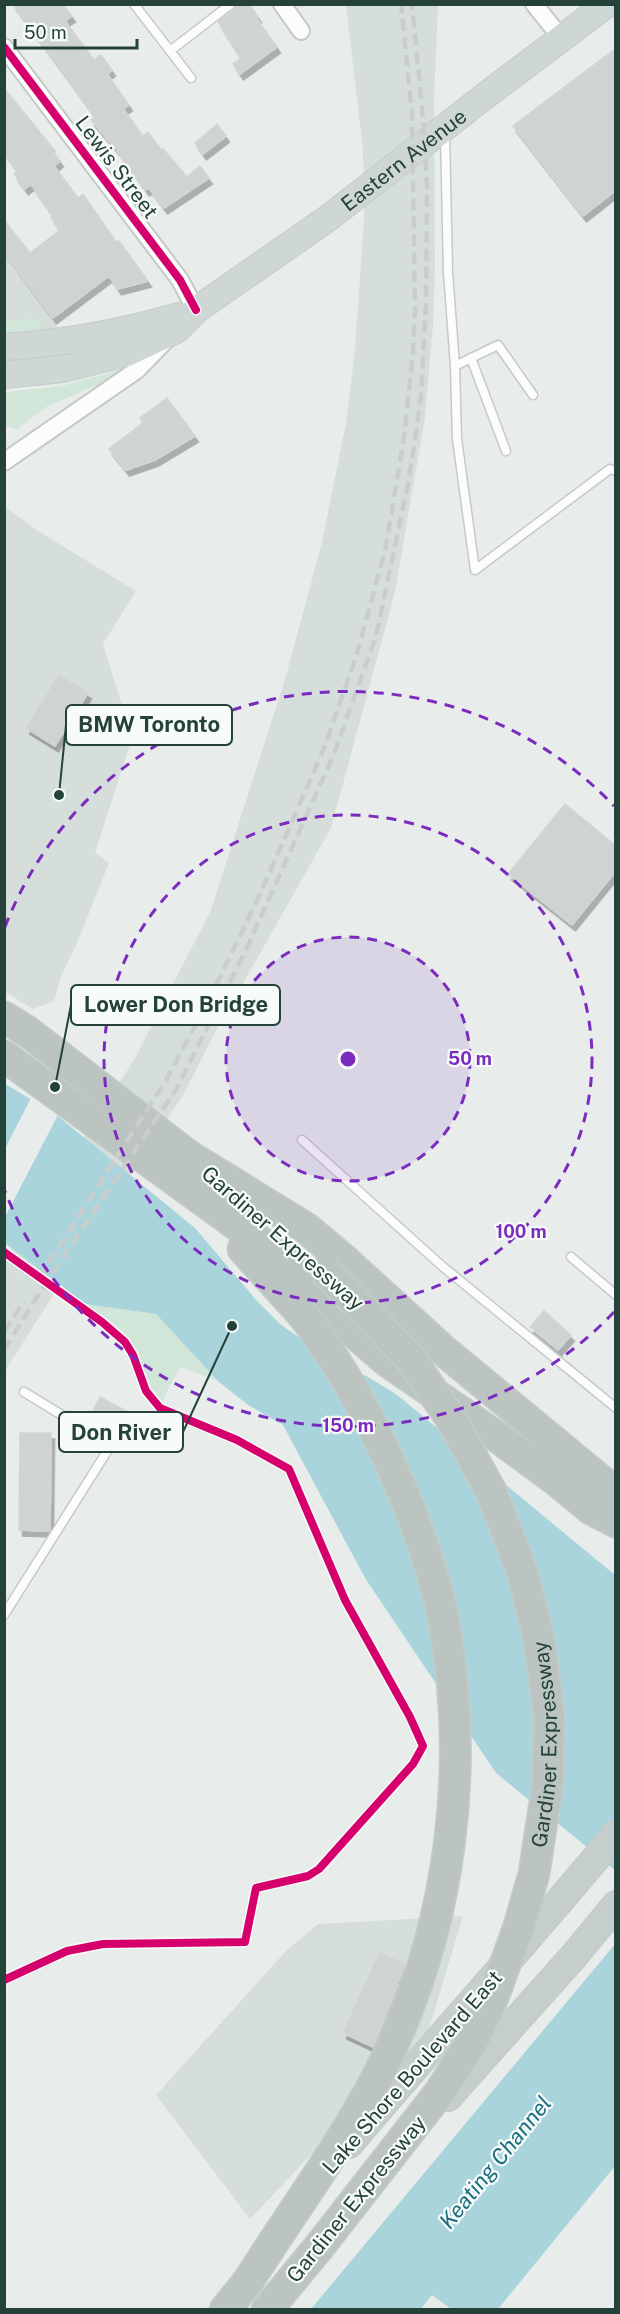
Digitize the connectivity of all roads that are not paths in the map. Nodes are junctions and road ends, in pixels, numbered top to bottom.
1 (134, 4) edge
2 (231, 4) edge
3 (282, 4) edge
4 (534, 4) edge
5 (607, 4) edge
6 (301, 31) dead end
7 (562, 39) junction
8 (4, 47) edge
9 (170, 51) junction
10 (191, 78) dead end
11 (445, 127) junction
12 (196, 310) junction
13 (176, 330) junction
14 (4, 347) edge
15 (471, 358) junction
16 (455, 366) junction
17 (4, 375) edge
18 (533, 395) dead end
19 (506, 451) dead end
20 (4, 462) edge
21 (615, 471) edge
22 (4, 1017) edge
23 (4, 1056) edge
24 (302, 1140) dead end
25 (189, 1156) junction
26 (165, 1173) junction
27 (571, 1257) dead end
28 (615, 1295) edge
29 (24, 1392) dead end
30 (615, 1408) edge
31 (615, 1493) edge
32 (615, 1522) edge
33 (4, 1615) edge
34 (615, 1834) edge
35 (615, 1905) edge
36 (208, 2310) edge
37 (225, 2310) edge
38 (266, 2310) edge

1 - 9 lane
2 - 9 lane
3 - 6 street
4 - 7 street
5 - 7 main road, Eastern Avenue
7 - 11 main road, Eastern Avenue
8 - 12 street, Lewis Street
9 - 10 lane
11 - 12 main road, Eastern Avenue
11 - 16 lane
12 - 13 main road, Eastern Avenue
12 - 14 main road, Eastern Avenue
13 - 17 main road, Eastern Avenue
13 - 20 street
15 - 16 lane
15 - 18 lane
15 - 19 lane
16 - 21 lane
22 - 25 highway
23 - 26 highway
24 - 30 lane
25 - 31 highway
25 - 38 highway, Gardiner Expressway, bridge
26 - 32 highway
26 - 37 highway, bridge
27 - 28 lane
29 - 33 lane
34 - 36 highway, Lake Shore Boulevard East
35 - 38 highway, Lake Shore Boulevard East

